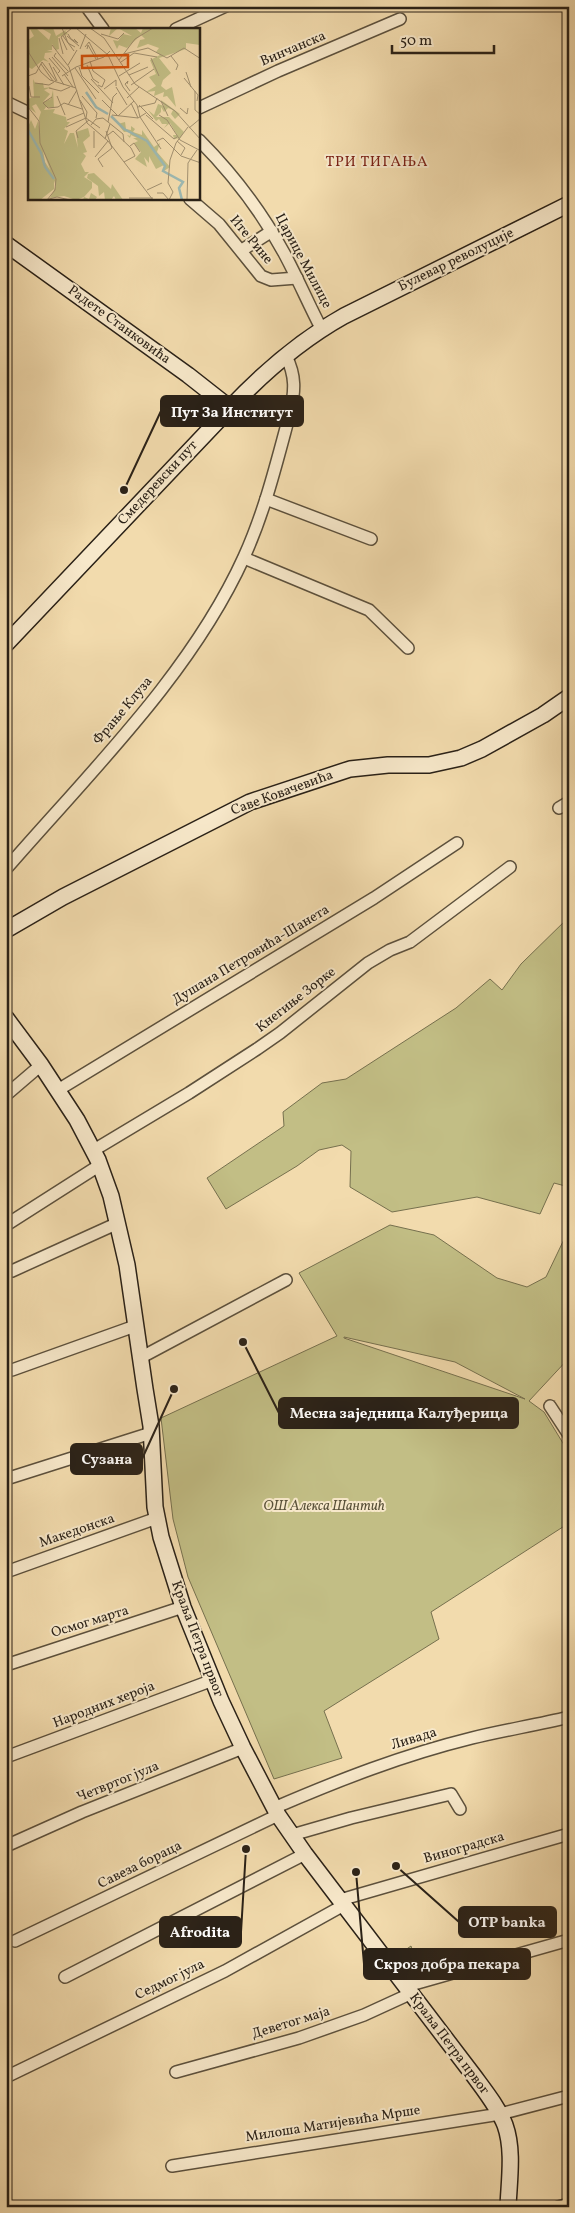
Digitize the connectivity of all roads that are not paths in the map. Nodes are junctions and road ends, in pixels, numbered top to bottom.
1 (86, 6) edge
2 (226, 6) edge
3 (400, 19) dead end
4 (102, 28) edge
5 (178, 28) edge
6 (6, 102) edge
7 (200, 108) edge
8 (28, 113) edge
9 (200, 141) edge
10 (191, 200) edge
11 (569, 204) edge
12 (272, 231) junction
13 (6, 244) edge
14 (242, 250) junction
15 (297, 278) junction
16 (344, 316) joint
17 (321, 328) junction
18 (286, 356) junction
19 (230, 408) junction
20 (266, 499) junction
21 (371, 538) dead end
22 (244, 558) junction
23 (6, 644) edge
24 (408, 648) dead end
25 (569, 698) edge
26 (569, 802) edge
27 (558, 808) dead end
28 (457, 843) dead end
29 (510, 867) dead end
30 (6, 869) edge
31 (6, 930) edge
32 (6, 1018) edge
33 (41, 1065) junction
34 (58, 1090) junction
35 (6, 1095) edge
36 (94, 1150) junction
37 (100, 1165) junction
38 (118, 1223) junction
39 (6, 1225) edge
40 (12, 1272) dead end
41 (286, 1280) dead end
42 (135, 1326) junction
43 (140, 1358) junction
44 (12, 1370) dead end
45 (550, 1406) dead end
46 (151, 1433) junction
47 (569, 1435) edge
48 (6, 1479) edge
49 (157, 1518) junction
50 (6, 1572) edge
51 (183, 1607) junction
52 (6, 1665) edge
53 (213, 1680) junction
54 (569, 1717) edge
55 (243, 1748) junction
56 (6, 1757) edge
57 (460, 1808) dead end
58 (276, 1811) junction
59 (569, 1834) edge
60 (292, 1835) junction
61 (6, 1846) edge
62 (305, 1854) junction
63 (342, 1902) junction
64 (569, 1940) edge
65 (15, 1941) dead end
66 (65, 1977) dead end
67 (409, 1989) junction
68 (176, 2072) dead end
69 (6, 2076) edge
70 (569, 2096) edge
71 (500, 2114) junction
72 (172, 2166) dead end
73 (569, 2204) edge
74 (508, 2207) edge
75 (558, 2207) edge

1 - 4 street
2 - 5 street
3 - 7 street, Винчанска
6 - 8 street
9 - 12 street, Царице Милице
10 - 14 street, Ите Рине
11 - 16 street, Булевар револуције
12 - 14 street
12 - 15 street, Царице Милице
13 - 19 street, Радете Станковића
14 - 15 street, Ите Рине
15 - 17 street, Царице Милице
16 - 17 street, Смедеревски пут
17 - 18 street, Смедеревски пут
18 - 19 street, Смедеревски пут
18 - 20 street, Фрање Клуза
19 - 23 street, Смедеревски пут
20 - 21 street
20 - 22 street, Фрање Клуза
22 - 24 street
22 - 30 street, Фрање Клуза
25 - 31 street, Саве Ковачевића
26 - 27 street
28 - 34 street, Душана Петровића-Шанета
29 - 36 street, Кнегиње Зорке
32 - 33 street, Краља Петра првог
33 - 34 street, Краља Петра првог
33 - 35 street
34 - 36 street, Краља Петра првог
36 - 37 street, Краља Петра првог
37 - 38 street, Краља Петра првог
37 - 39 street
38 - 40 street
38 - 42 street, Краља Петра првог
41 - 43 street
42 - 43 street, Краља Петра првог
42 - 44 street
43 - 46 street, Краља Петра првог
45 - 47 street
46 - 48 street
46 - 49 street, Краља Петра првог
49 - 50 street, Македонска
49 - 51 street, Краља Петра првог
51 - 52 street, Осмог марта
51 - 53 street, Краља Петра првог
53 - 55 street, Краља Петра првог
53 - 56 street, Народних хероја
54 - 58 street, Ливада
55 - 58 street, Краља Петра првог
55 - 61 street, Четвртог јула
57 - 60 street
58 - 60 street, Краља Петра првог
58 - 65 street, Савеза бораца
59 - 63 street, Виноградска
60 - 62 street, Краља Петра првог
62 - 63 street, Краља Петра првог
62 - 66 street
63 - 67 street, Краља Петра првог
63 - 69 street, Седмог јула
64 - 67 street, Деветог маја
67 - 68 street, Деветог маја
67 - 71 street, Краља Петра првог
70 - 71 street, Милоша Матијевића Мрше
71 - 72 street, Милоша Матијевића Мрше
71 - 74 street, Краља Петра првог
73 - 75 street

